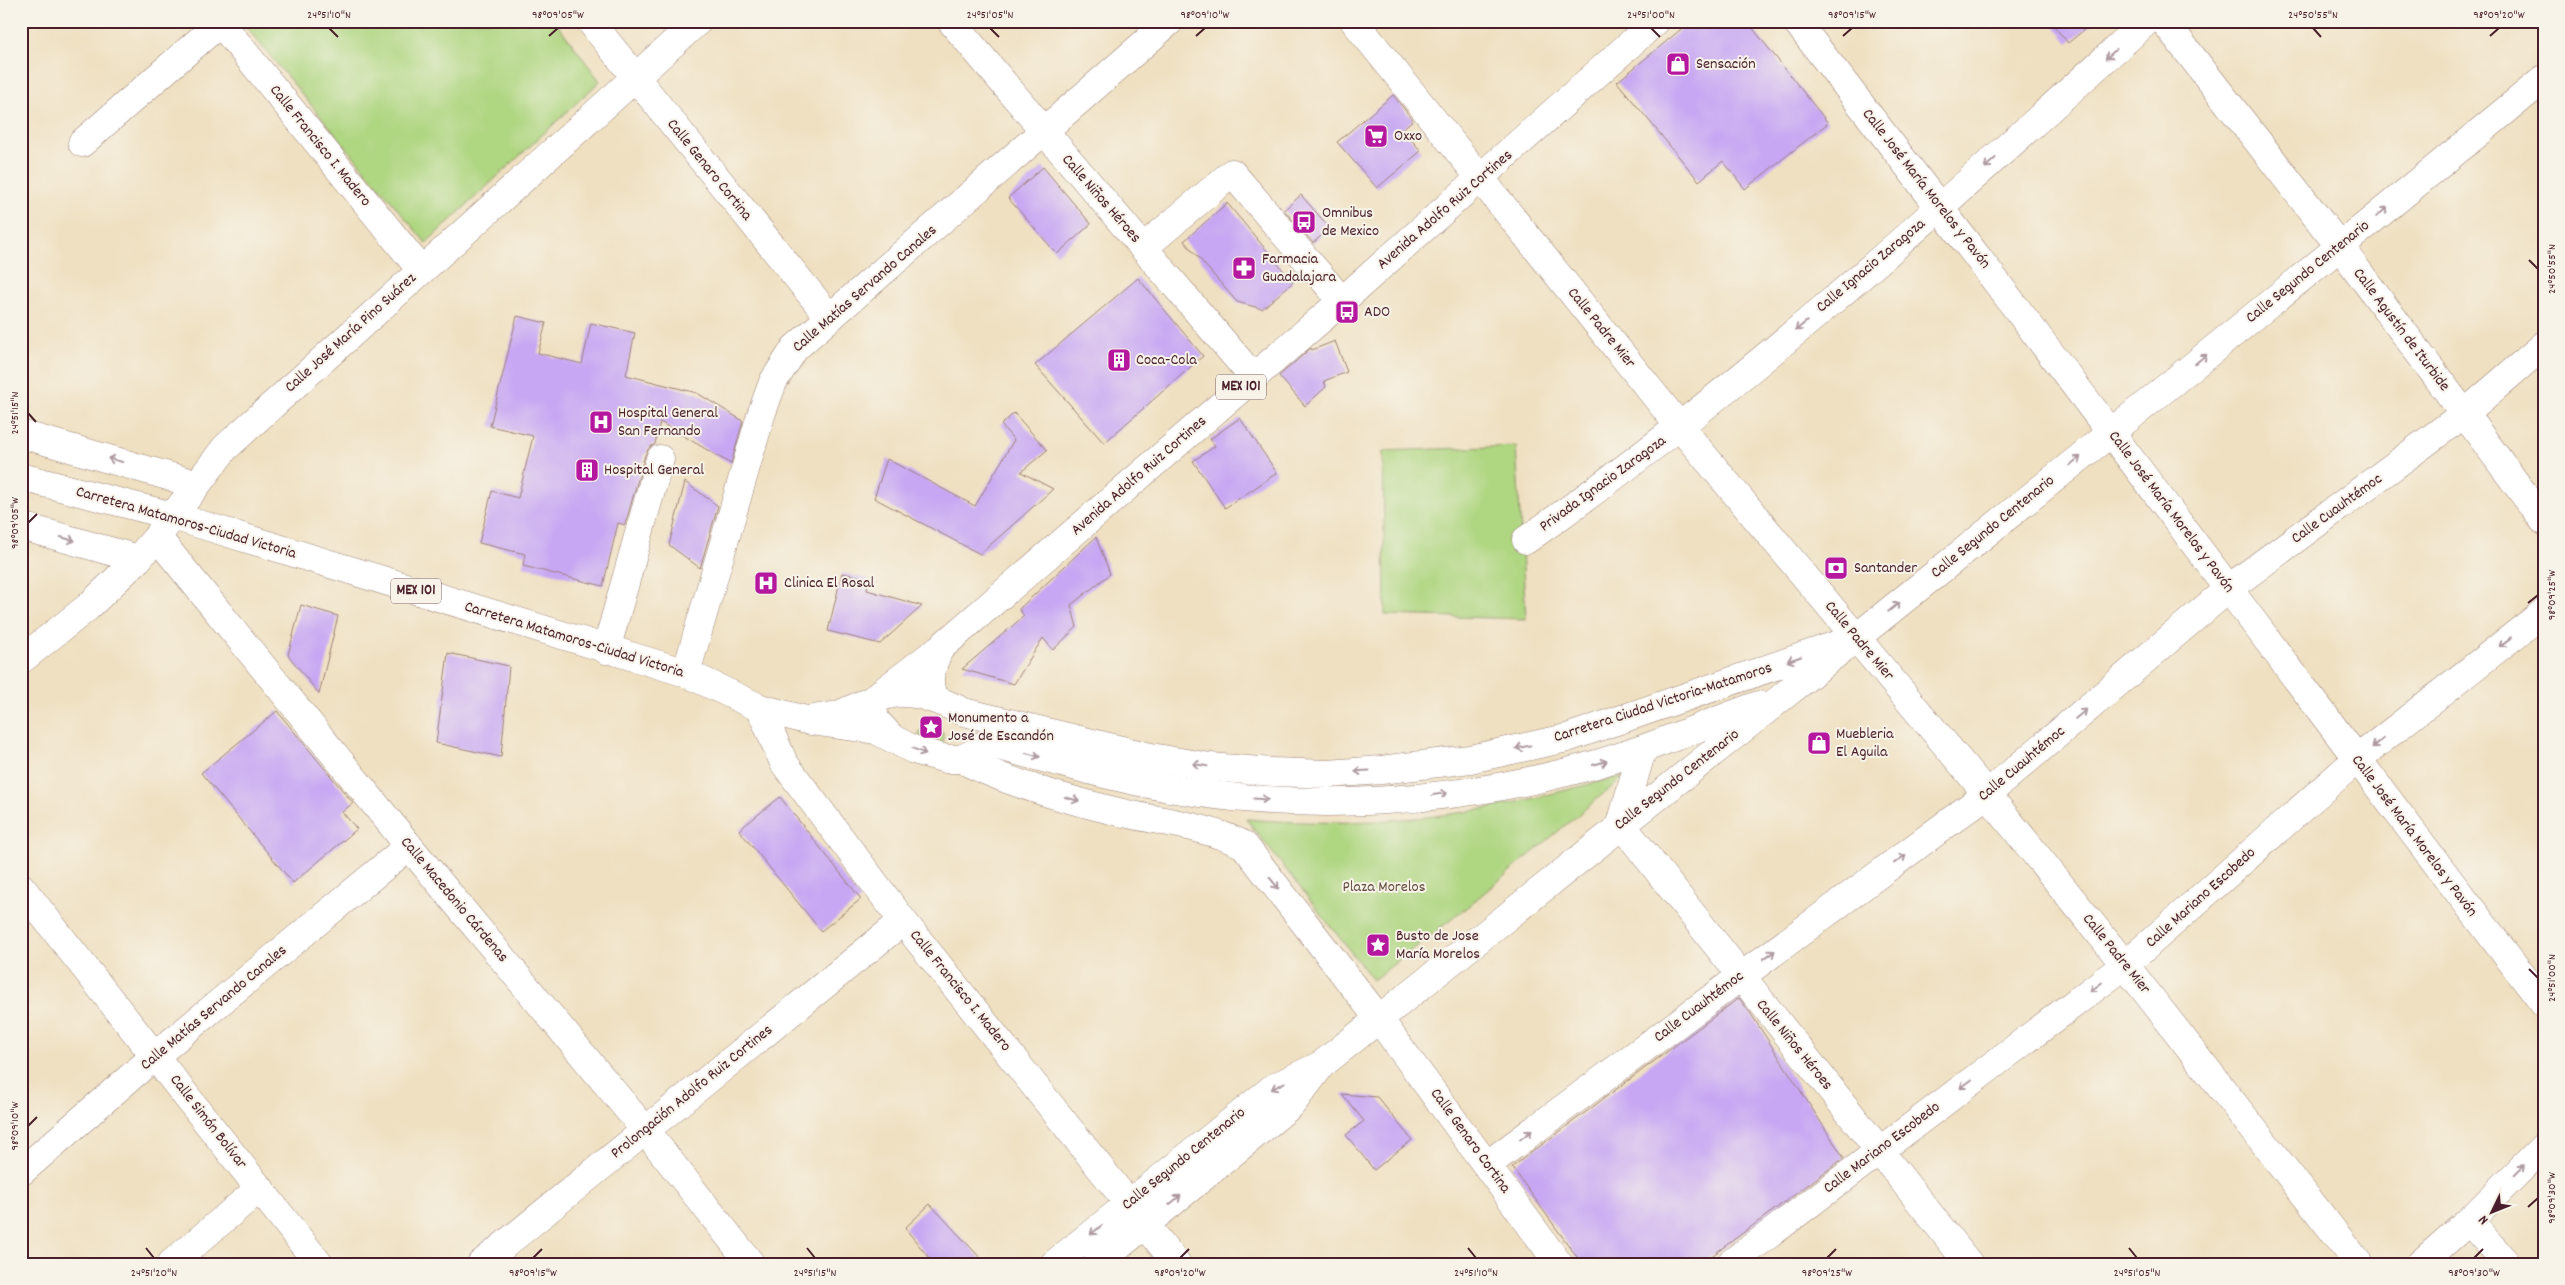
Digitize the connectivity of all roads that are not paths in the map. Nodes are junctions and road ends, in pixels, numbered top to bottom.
1 (590, 21) edge
2 (698, 21) edge
3 (951, 21) edge
4 (1170, 21) edge
5 (1354, 21) edge
6 (1656, 21) edge
7 (1796, 21) edge
8 (2147, 21) edge
9 (2164, 21) edge
10 (221, 22) edge
11 (634, 78) junction
12 (2544, 79) edge
13 (1044, 133) junction
14 (82, 143) dead end
15 (1481, 178) junction
16 (1941, 207) junction
17 (2340, 247) junction
18 (1143, 248) junction
19 (421, 270) junction
20 (1342, 301) junction
21 (830, 318) junction
22 (2544, 345) edge
23 (1252, 377) junction
24 (2464, 414) junction
25 (1680, 427) junction
26 (2111, 432) junction
27 (21, 434) edge
28 (660, 459) dead end
29 (21, 477) edge
30 (196, 484) junction
31 (2544, 521) edge
32 (21, 526) edge
33 (165, 527) junction
34 (1526, 540) dead end
35 (138, 559) junction
36 (2228, 589) junction
37 (2544, 612) edge
38 (1856, 638) junction
39 (939, 649) junction
40 (606, 650) junction
41 (21, 660) edge
42 (686, 674) junction
43 (1782, 697) junction
44 (935, 698) junction
45 (872, 700) junction
46 (760, 708) junction
47 (964, 712) junction
48 (806, 720) junction
49 (890, 736) junction
50 (986, 743) junction
51 (1642, 750) junction
52 (961, 759) junction
53 (2356, 760) junction
54 (1397, 768) junction
55 (1987, 794) junction
56 (1402, 800) junction
57 (1621, 824) junction
58 (409, 846) junction
59 (21, 887) edge
60 (903, 920) junction
61 (2125, 965) junction
62 (1740, 977) junction
63 (2544, 1004) edge
64 (1379, 1019) junction
65 (156, 1055) junction
66 (1321, 1065) junction
67 (645, 1130) junction
68 (2544, 1146) edge
69 (1878, 1150) junction
70 (1487, 1165) junction
71 (21, 1172) edge
72 (260, 1188) junction
73 (1130, 1203) junction
74 (2469, 1221) junction
75 (1146, 1224) junction
76 (171, 1264) edge
77 (319, 1264) edge
78 (481, 1264) edge
79 (751, 1264) edge
80 (1054, 1264) edge
81 (1097, 1264) edge
82 (1177, 1264) edge
83 (1559, 1264) edge
84 (1730, 1264) edge
85 (1969, 1264) edge
86 (2359, 1264) edge
87 (2420, 1264) edge
88 (2507, 1264) edge

1 - 11 street, Calle Genaro Cortina
2 - 11 street, Calle José María Pino Suárez
3 - 13 street, Calle Niños Héroes
4 - 13 street, Calle Matías Servando Canales
5 - 15 street, Calle Padre Mier
6 - 15 street, Avenida Adolfo Ruiz Cortines / MEX 101
7 - 16 street, Calle José María Morelos y Pavón
8 -> 16 street, Calle Ignacio Zaragoza
9 - 17 street, Calle Agustín de Iturbide
10 - 14 street
10 - 19 street, Calle Francisco I. Madero
11 - 19 street, Calle José María Pino Suárez
11 - 21 street, Calle Genaro Cortina
17 -> 12 street, Calle Segundo Centenario
13 - 18 street, Calle Niños Héroes
13 - 21 street, Calle Matías Servando Canales
15 - 20 street, Avenida Adolfo Ruiz Cortines / MEX 101
15 - 25 street, Calle Padre Mier
16 -> 25 street, Calle Ignacio Zaragoza
16 - 26 street, Calle José María Morelos y Pavón
17 - 24 street, Calle Agustín de Iturbide
26 -> 17 street, Calle Segundo Centenario
18 - 20 street
18 - 23 street, Calle Niños Héroes
19 - 30 street, Calle José María Pino Suárez
20 - 23 street, Avenida Adolfo Ruiz Cortines / MEX 101
21 - 42 street, Calle Matías Servando Canales
22 - 24 street, Calle Cuauhtémoc
23 - 39 street, Avenida Adolfo Ruiz Cortines / MEX 101
24 - 31 street, Calle Agustín de Iturbide
24 - 36 street, Calle Cuauhtémoc
25 - 34 street, Privada Ignacio Zaragoza
25 - 38 street, Calle Padre Mier
26 - 36 street, Calle José María Morelos y Pavón
38 -> 26 street, Calle Segundo Centenario
30 -> 27 street
28 - 40 street
29 - 33 street, Carretera Matamoros-Ciudad Victoria / MEX 101
30 - 33 street, Calle José María Pino Suárez
32 -> 35 street
33 - 35 street, Calle José María Pino Suárez
33 - 40 street, Carretera Matamoros-Ciudad Victoria / MEX 101
33 - 58 street, Calle Macedonio Cárdenas
35 - 41 street, Calle José María Pino Suárez
36 - 53 street, Calle José María Morelos y Pavón
55 -> 36 street, Calle Cuauhtémoc
37 -> 53 street, Calle Mariano Escobedo
38 - 43 street, Calle Segundo Centenario
38 -> 54 street, Carretera Ciudad Victoria-Matamoros
38 - 55 street, Calle Padre Mier
39 - 44 street
39 - 45 street, Avenida Adolfo Ruiz Cortines / MEX 101
40 - 42 street, Carretera Matamoros-Ciudad Victoria / MEX 101
42 - 46 street, Carretera Matamoros-Ciudad Victoria / MEX 101
43 - 51 street, Carretera Ciudad Victoria-Matamoros
43 - 57 street, Calle Segundo Centenario
44 - 45 street, Carretera Ciudad Victoria-Matamoros
44 - 47 street, Carretera Ciudad Victoria-Matamoros
45 - 48 street, Avenida Adolfo Ruiz Cortines / MEX 101
45 - 49 street
46 - 48 street, Carretera Matamoros-Ciudad Victoria / MEX 101
46 - 60 street, Calle Francisco I. Madero
47 - 50 street, Carretera Ciudad Victoria-Matamoros
54 -> 47 street, Carretera Ciudad Victoria-Matamoros
48 - 49 street
49 -> 52 street
50 - 52 street
50 -> 56 street, Carretera Ciudad Victoria-Matamoros
56 -> 51 street, Carretera Ciudad Victoria-Matamoros
51 - 57 street
52 -> 64 street, Calle Genaro Cortina
53 - 61 street, Calle Mariano Escobedo
53 - 63 street, Calle José María Morelos y Pavón
54 - 56 street
55 - 61 street, Calle Padre Mier
62 -> 55 street, Calle Cuauhtémoc
57 - 62 street, Calle Niños Héroes
57 - 64 street, Calle Segundo Centenario
58 - 65 street, Calle Matías Servando Canales
58 - 67 street, Calle Macedonio Cárdenas
59 - 65 street, Calle Simón Bolívar
60 - 67 street, Prolongación Adolfo Ruiz Cortines
60 - 73 street, Calle Francisco I. Madero
61 -> 69 street, Calle Mariano Escobedo
61 - 86 street, Calle Padre Mier
62 - 69 street, Calle Niños Héroes
70 -> 62 street, Calle Cuauhtémoc
64 - 66 street, Calle Segundo Centenario
64 - 70 street, Calle Genaro Cortina
65 - 71 street, Calle Matías Servando Canales
65 - 72 street, Calle Simón Bolívar
66 -> 73 street, Calle Segundo Centenario
75 -> 66 street, Calle Segundo Centenario
67 - 78 street, Prolongación Adolfo Ruiz Cortines
67 - 79 street, Calle Macedonio Cárdenas
74 -> 68 street
69 - 84 street, Calle Mariano Escobedo
69 - 85 street, Calle Niños Héroes
70 - 83 street, Calle Genaro Cortina
72 - 76 street
72 - 77 street, Calle Simón Bolívar
73 - 75 street, Calle Francisco I. Madero
73 -> 80 street, Calle Segundo Centenario
74 - 87 street
74 - 88 street
75 - 81 street, Calle Segundo Centenario
75 - 82 street, Calle Francisco I. Madero

